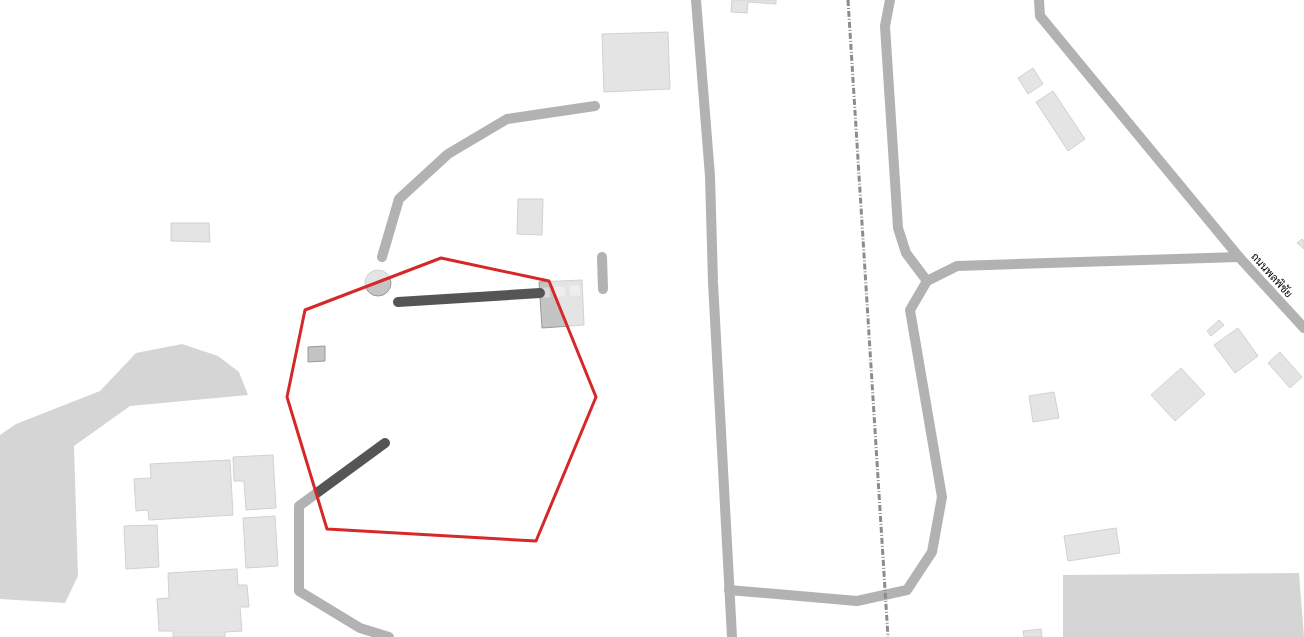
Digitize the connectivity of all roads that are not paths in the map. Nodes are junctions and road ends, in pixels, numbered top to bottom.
1 (696, 0) edge
2 (890, 0) edge
3 (1039, 0) edge
4 (595, 106) dead end
5 (382, 257) dead end
6 (602, 257) dead end
7 (1239, 257) junction
8 (927, 281) junction
9 (603, 289) dead end
10 (540, 293) tunnel mouth
11 (398, 302) dead end
12 (1304, 328) edge
13 (385, 442) dead end
14 (729, 590) junction
15 (389, 637) edge
16 (732, 637) edge

1 - 14 street
2 - 8 street
3 - 7 street, ถนนพลพิชัย
4 - 5 street
6 - 9 street
7 - 8 street
7 - 12 street, ถนนพลพิชัย
8 - 14 street
10 - 11 street
13 - 15 street
14 - 16 street

